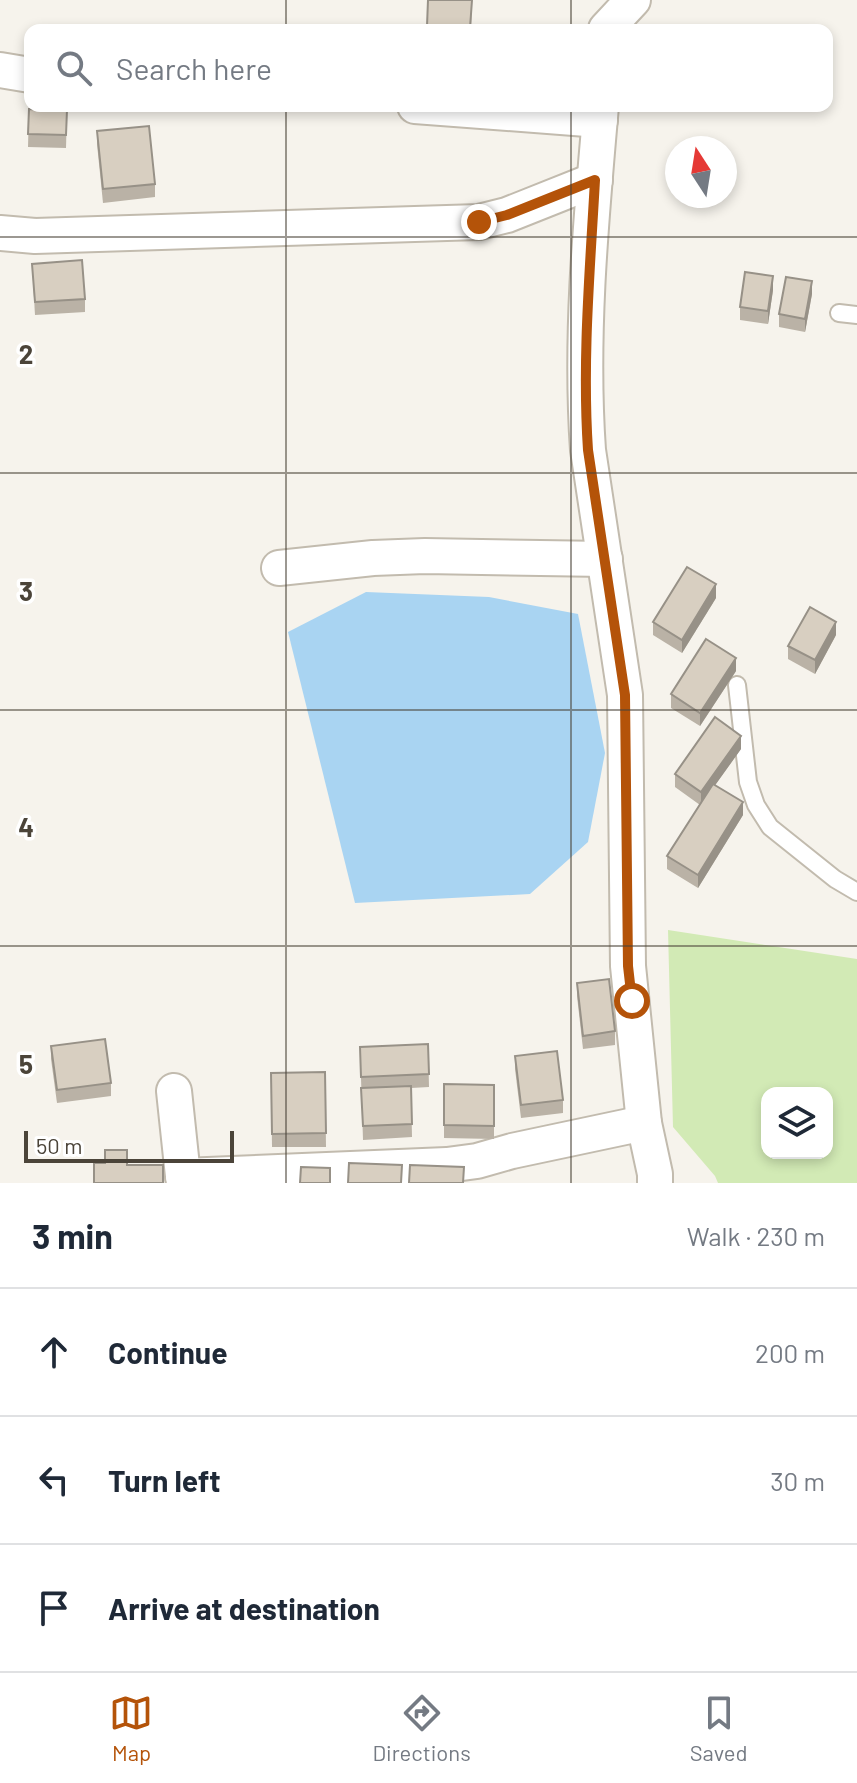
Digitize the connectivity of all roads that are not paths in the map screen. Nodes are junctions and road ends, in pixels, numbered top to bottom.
1 (633, 0) edge
2 (601, 20) edge
3 (0, 70) edge
4 (24, 74) edge
5 (574, 112) edge
6 (600, 113) edge
7 (595, 180) junction
8 (0, 233) edge
9 (839, 313) dead end
10 (857, 315) edge
11 (605, 559) junction
12 (279, 568) dead end
13 (737, 685) dead end
14 (857, 892) edge
15 (174, 1091) dead end
16 (644, 1123) junction
17 (183, 1180) edge
18 (655, 1183) edge

1 - 2 street
3 - 4 street
5 - 6 street
6 - 7 street
7 - 8 street
7 - 11 street
9 - 10 lane
11 - 12 street
11 - 16 street
13 - 14 lane
15 - 17 street
16 - 17 street
16 - 18 street

